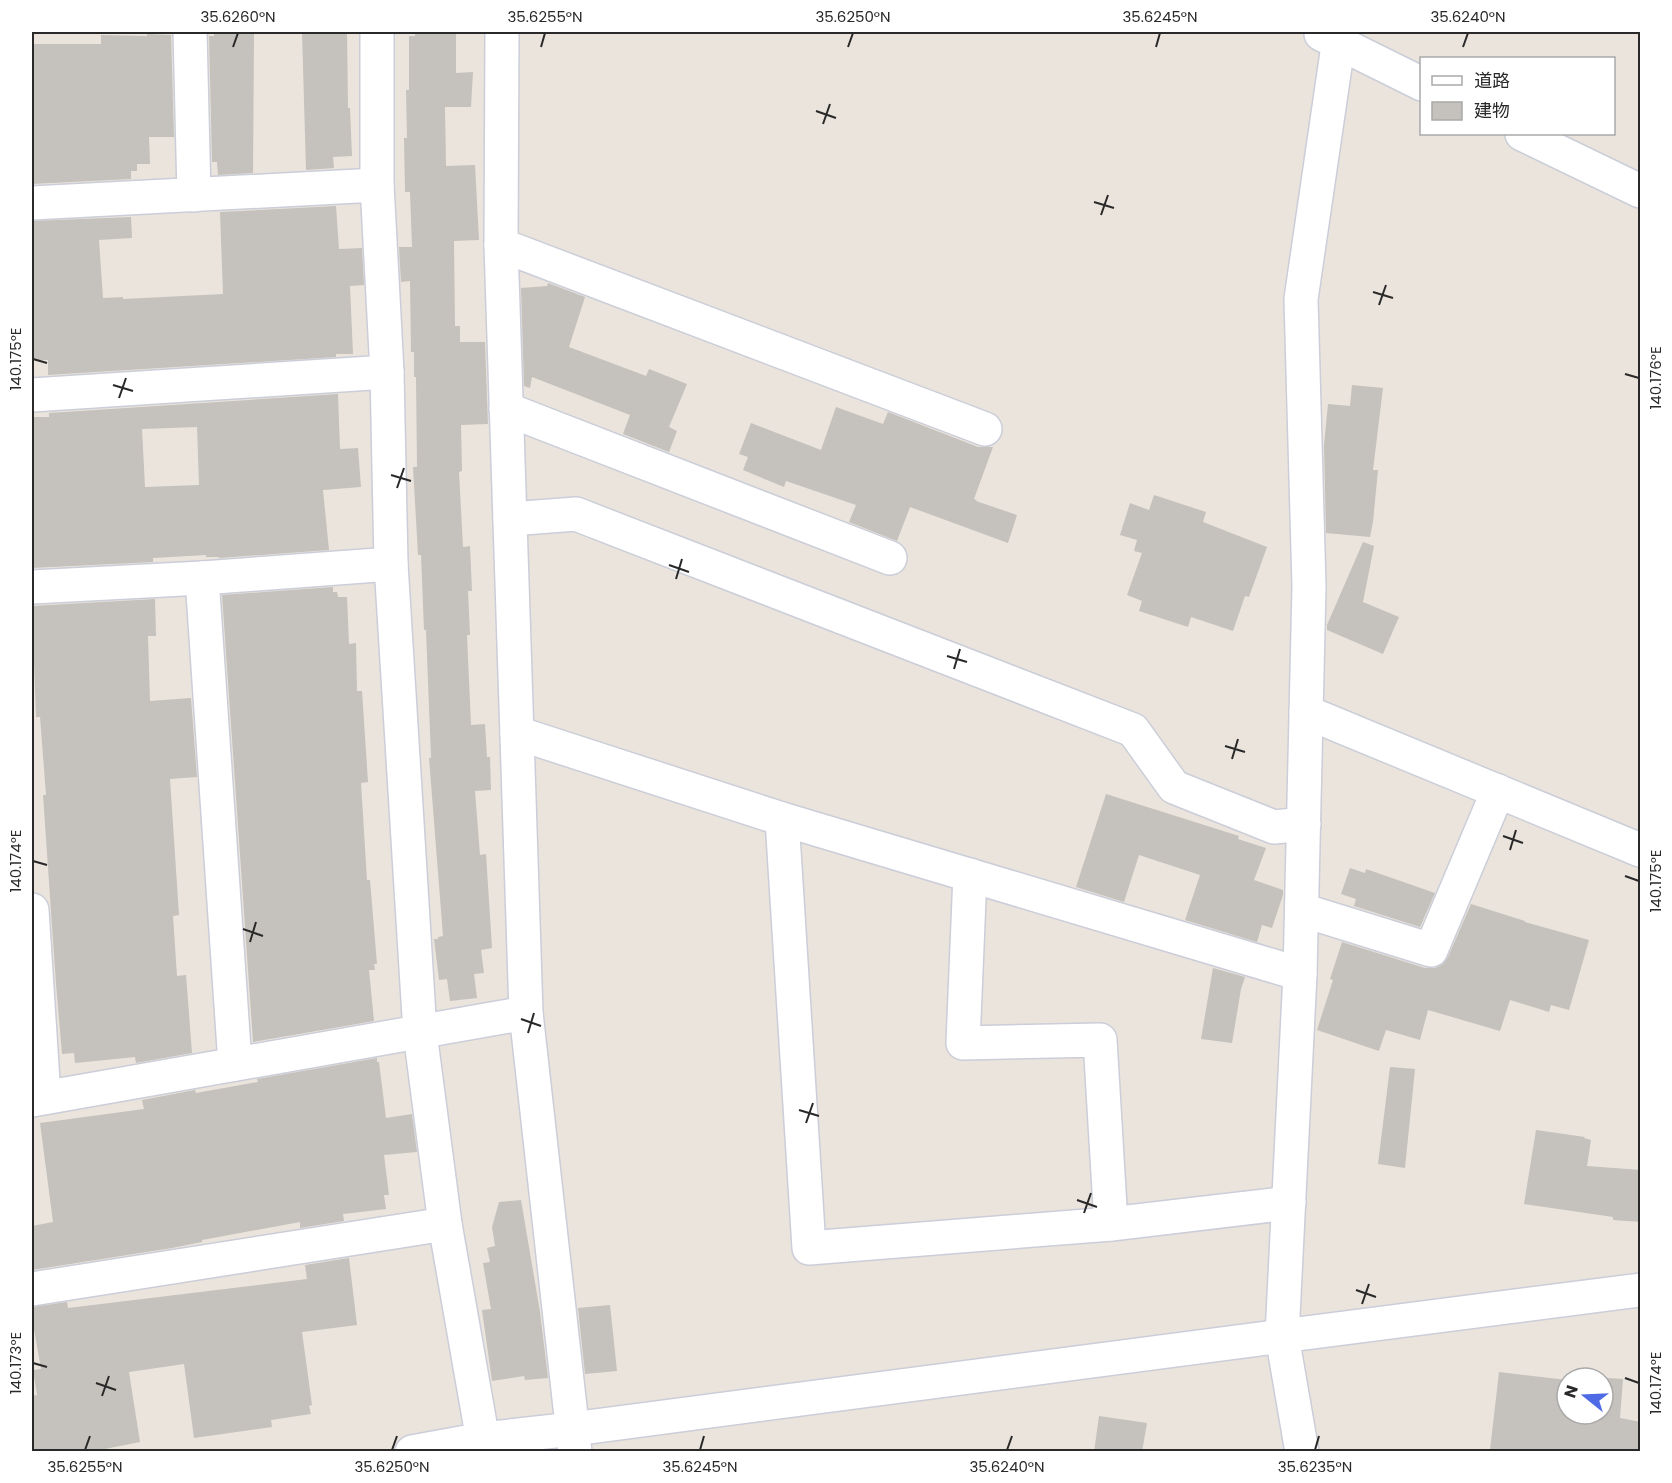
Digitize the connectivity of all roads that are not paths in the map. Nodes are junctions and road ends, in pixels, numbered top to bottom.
1 (190, 32) edge
2 (377, 32) edge
3 (502, 32) edge
4 (1332, 36) edge
5 (1420, 83) edge
6 (1524, 135) edge
7 (377, 185) junction
8 (1641, 191) edge
9 (194, 195) junction
10 (32, 203) edge
11 (501, 245) junction
12 (387, 372) junction
13 (32, 395) edge
14 (506, 409) junction
15 (985, 429) dead end
16 (510, 519) junction
17 (890, 558) dead end
18 (391, 564) junction
19 (202, 578) junction
20 (32, 587) edge
21 (1306, 712) junction
22 (517, 733) junction
23 (1498, 791) junction
24 (782, 819) junction
25 (1304, 824) junction
26 (1641, 850) edge
27 (970, 875) junction
28 (32, 910) edge
29 (1302, 910) junction
30 (1300, 974) junction
31 (526, 1013) junction
32 (420, 1033) junction
33 (235, 1064) junction
34 (38, 1099) edge
35 (1289, 1203) junction
36 (445, 1224) junction
37 (1112, 1224) junction
38 (32, 1289) edge
39 (1641, 1290) edge
40 (1282, 1336) junction
41 (574, 1440) edge
42 (484, 1445) edge
43 (412, 1452) edge
44 (1302, 1452) edge

1 - 9 street
2 - 7 street
3 - 11 street
4 - 5 street
4 - 21 street
6 - 8 street
7 - 9 street
7 - 12 street
9 - 10 street
11 - 14 street
11 - 15 street
12 - 13 street
12 - 18 street
14 - 16 street
14 - 17 street
16 - 22 street
16 - 25 street
18 - 19 street
18 - 32 street
19 - 20 street
19 - 33 street
21 - 23 street
21 - 25 street
22 - 24 street
22 - 31 street
23 - 26 street
23 - 29 street
24 - 27 street
24 - 37 street
25 - 29 street
27 - 30 street
27 - 37 street
28 - 34 street
29 - 30 street
30 - 35 street
31 - 32 street
31 - 41 street
32 - 33 street
32 - 36 street
33 - 34 street
35 - 37 street
35 - 40 street
36 - 38 street
36 - 42 street
39 - 40 street
40 - 41 street
40 - 44 street
41 - 42 street
42 - 43 street

